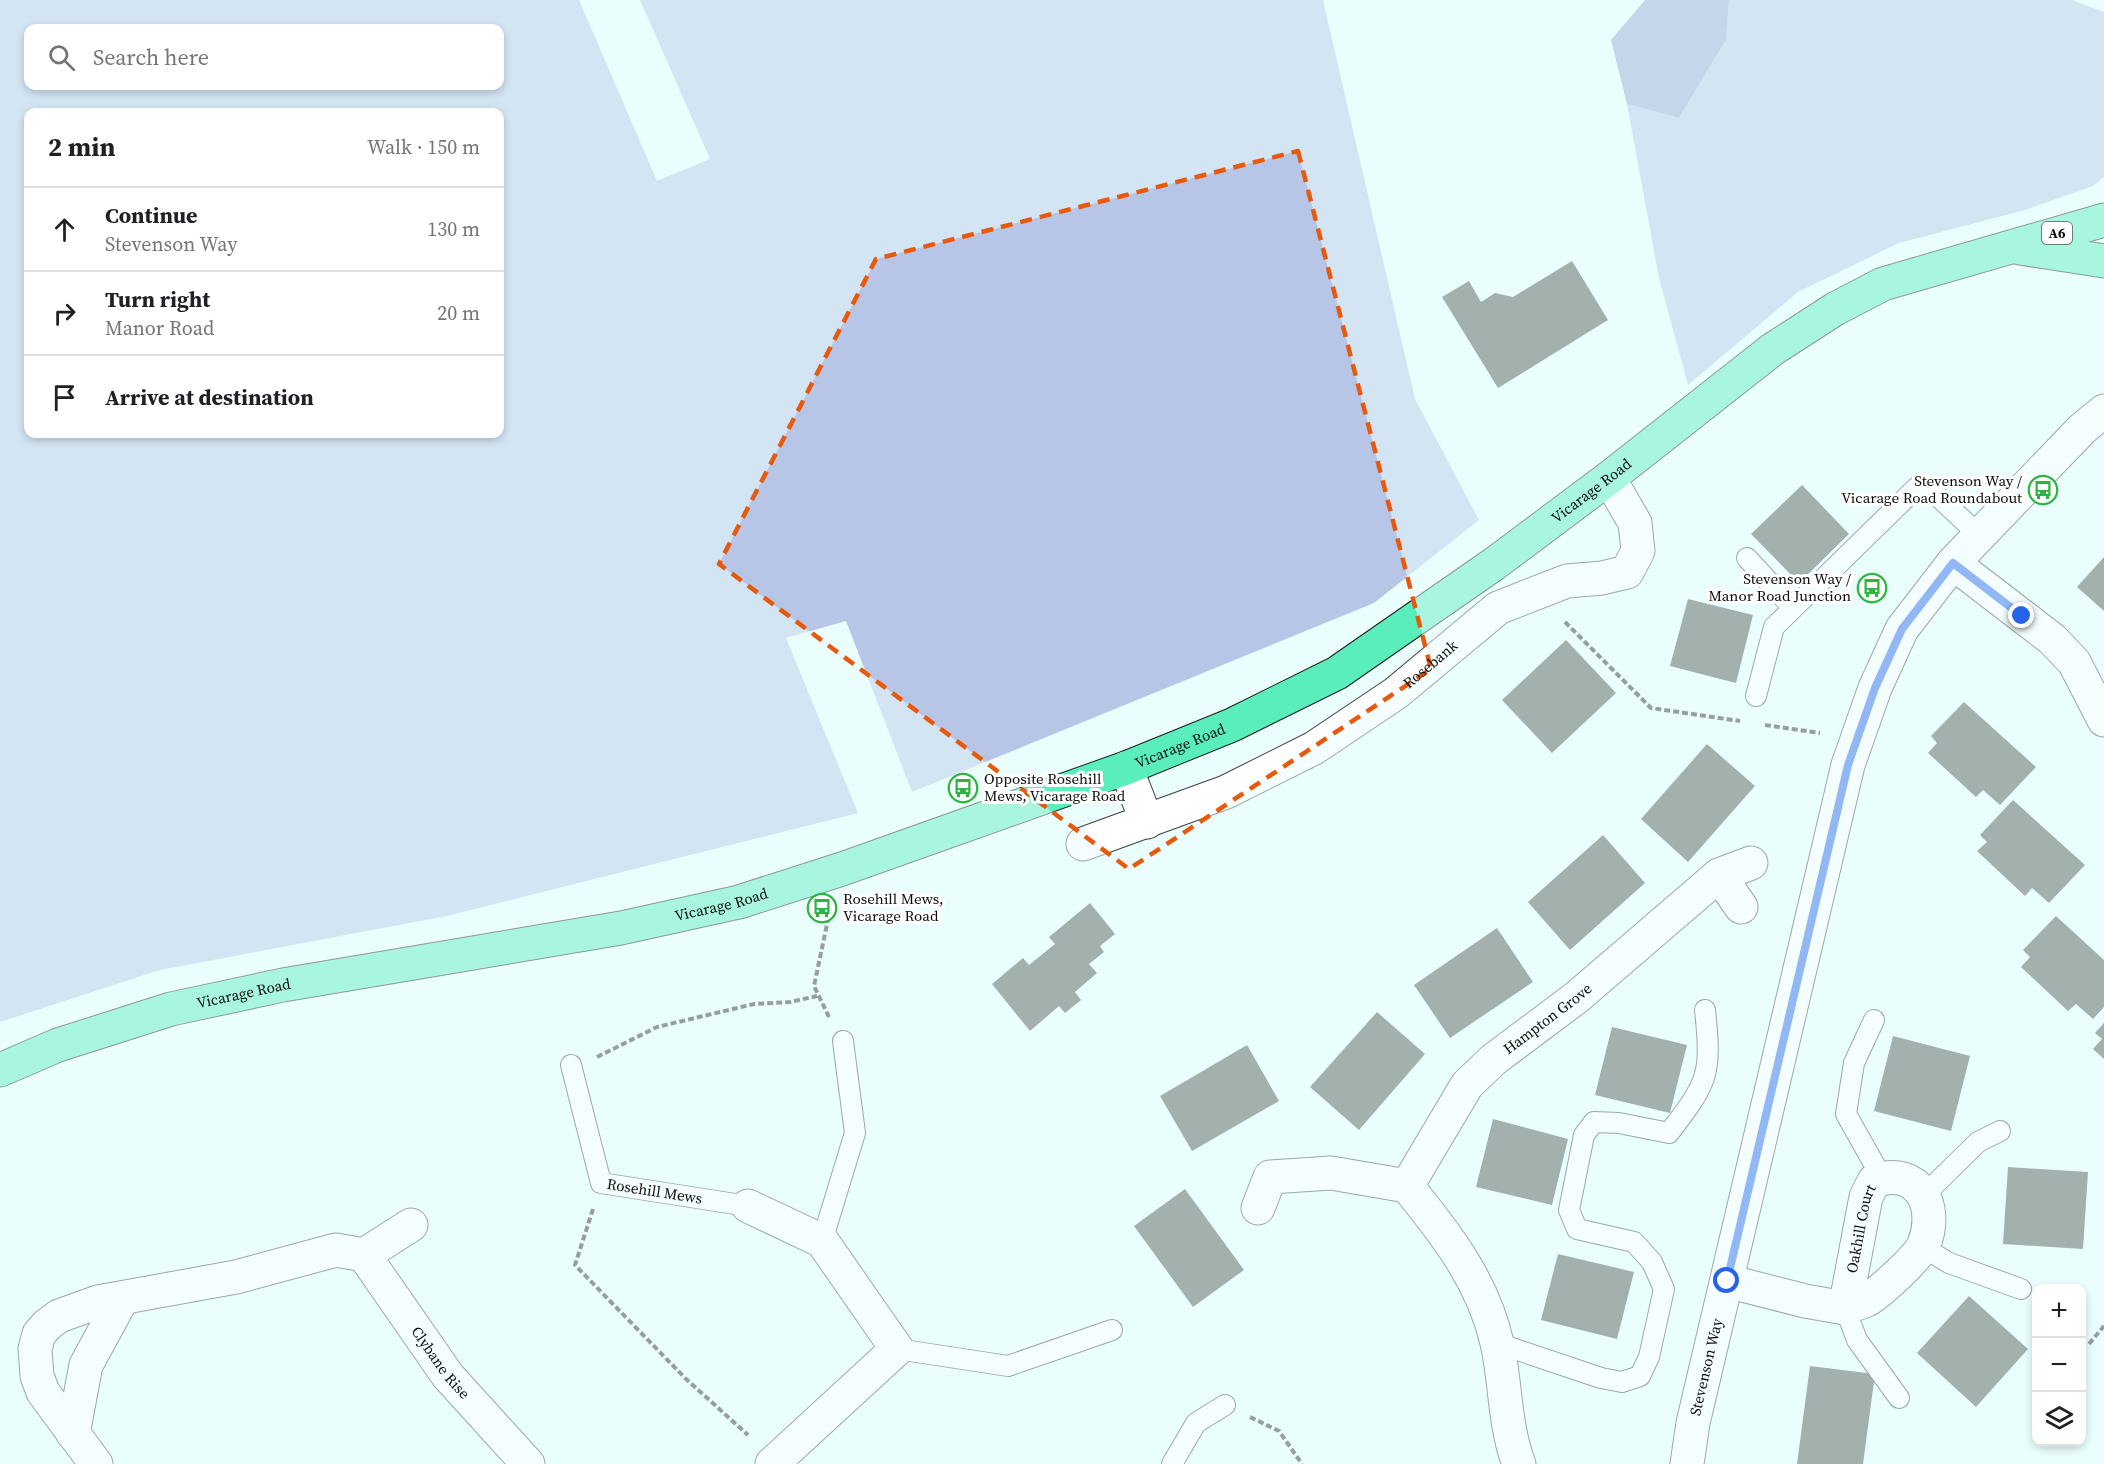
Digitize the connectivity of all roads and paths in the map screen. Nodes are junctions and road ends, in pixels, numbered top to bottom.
1 (2104, 220) edge
2 (2009, 246) junction
3 (2104, 261) edge
4 (2104, 386) edge
5 (2093, 420) edge
6 (1609, 478) junction
7 (1979, 535) junction
8 (1747, 558) dead end
9 (1953, 563) junction
10 (1534, 592) junction
11 (1793, 608) junction
12 (1756, 696) dead end
13 (2104, 720) edge
14 (1741, 721) dead end
15 (1764, 725) dead end
16 (1820, 733) dead end
17 (1126, 768) junction
18 (1147, 822) junction
19 (1083, 844) dead end
20 (1751, 863) dead end
21 (1719, 875) junction
22 (1740, 907) dead end
23 (830, 909) dead end
24 (817, 996) junction
25 (1706, 1010) dead end
26 (1874, 1020) dead end
27 (843, 1041) joint
28 (571, 1065) joint
29 (0, 1070) edge
30 (2000, 1131) dead end
31 (1882, 1178) junction
32 (601, 1183) junction
33 (1407, 1186) junction
34 (1923, 1196) junction
35 (748, 1206) joint
36 (1258, 1208) dead end
37 (411, 1225) dead end
38 (822, 1241) junction
39 (1923, 1247) junction
40 (364, 1255) junction
41 (1727, 1281) junction
42 (2021, 1289) dead end
43 (122, 1299) junction
44 (1845, 1308) junction
45 (2104, 1326) edge
46 (1112, 1330) dead end
47 (1497, 1343) junction
48 (2089, 1344) dead end
49 (897, 1349) junction
50 (1899, 1398) dead end
51 (1225, 1405) joint
52 (755, 1430) dead end
53 (73, 1434) junction
54 (96, 1464) edge
55 (528, 1464) edge
56 (772, 1464) edge
57 (1172, 1464) edge
58 (1302, 1464) edge
59 (1519, 1464) edge
60 (1687, 1464) edge

1 - 2 highway, Vicarage Road / A6
2 - 3 highway, Vicarage Road / A6
2 - 6 highway, Vicarage Road / A6
4 - 5 street, Stevenson Way
5 - 7 street, Stevenson Way
6 - 10 street, Rosebank
6 - 17 highway, Vicarage Road / A6
7 - 9 street, Stevenson Way
7 - 11 lane
8 - 11 lane
9 - 13 street
9 - 41 street, Stevenson Way
10 - 14 path
10 - 18 street, Rosebank
11 - 12 lane
15 - 16 path
17 - 18 street
17 - 29 highway, Vicarage Road / A6
18 - 19 street, Rosebank
20 - 21 street, Hampton Grove
21 - 22 street
21 - 33 street, Hampton Grove
23 - 24 path
24 - 27 path
24 - 28 path
25 - 47 lane
26 - 31 lane
27 - 38 lane
28 - 32 lane, Rosehill Mews
30 - 34 lane
31 - 34 street, Oakhill Court
31 - 44 street, Oakhill Court
32 - 35 lane, Rosehill Mews
32 - 52 path
33 - 36 street
33 - 47 street
34 - 39 street
35 - 38 street, Rosehill Mews
37 - 40 street
38 - 49 street, Rosehill Mews
39 - 42 lane
39 - 44 street
40 - 43 street
40 - 55 street, Clybane Rise
41 - 44 street
41 - 60 street, Stevenson Way
43 - 53 street
43 - 53 street
44 - 50 lane
45 - 48 path
46 - 49 lane
47 - 59 street
49 - 56 street
51 - 57 lane
51 - 58 path
53 - 54 street

